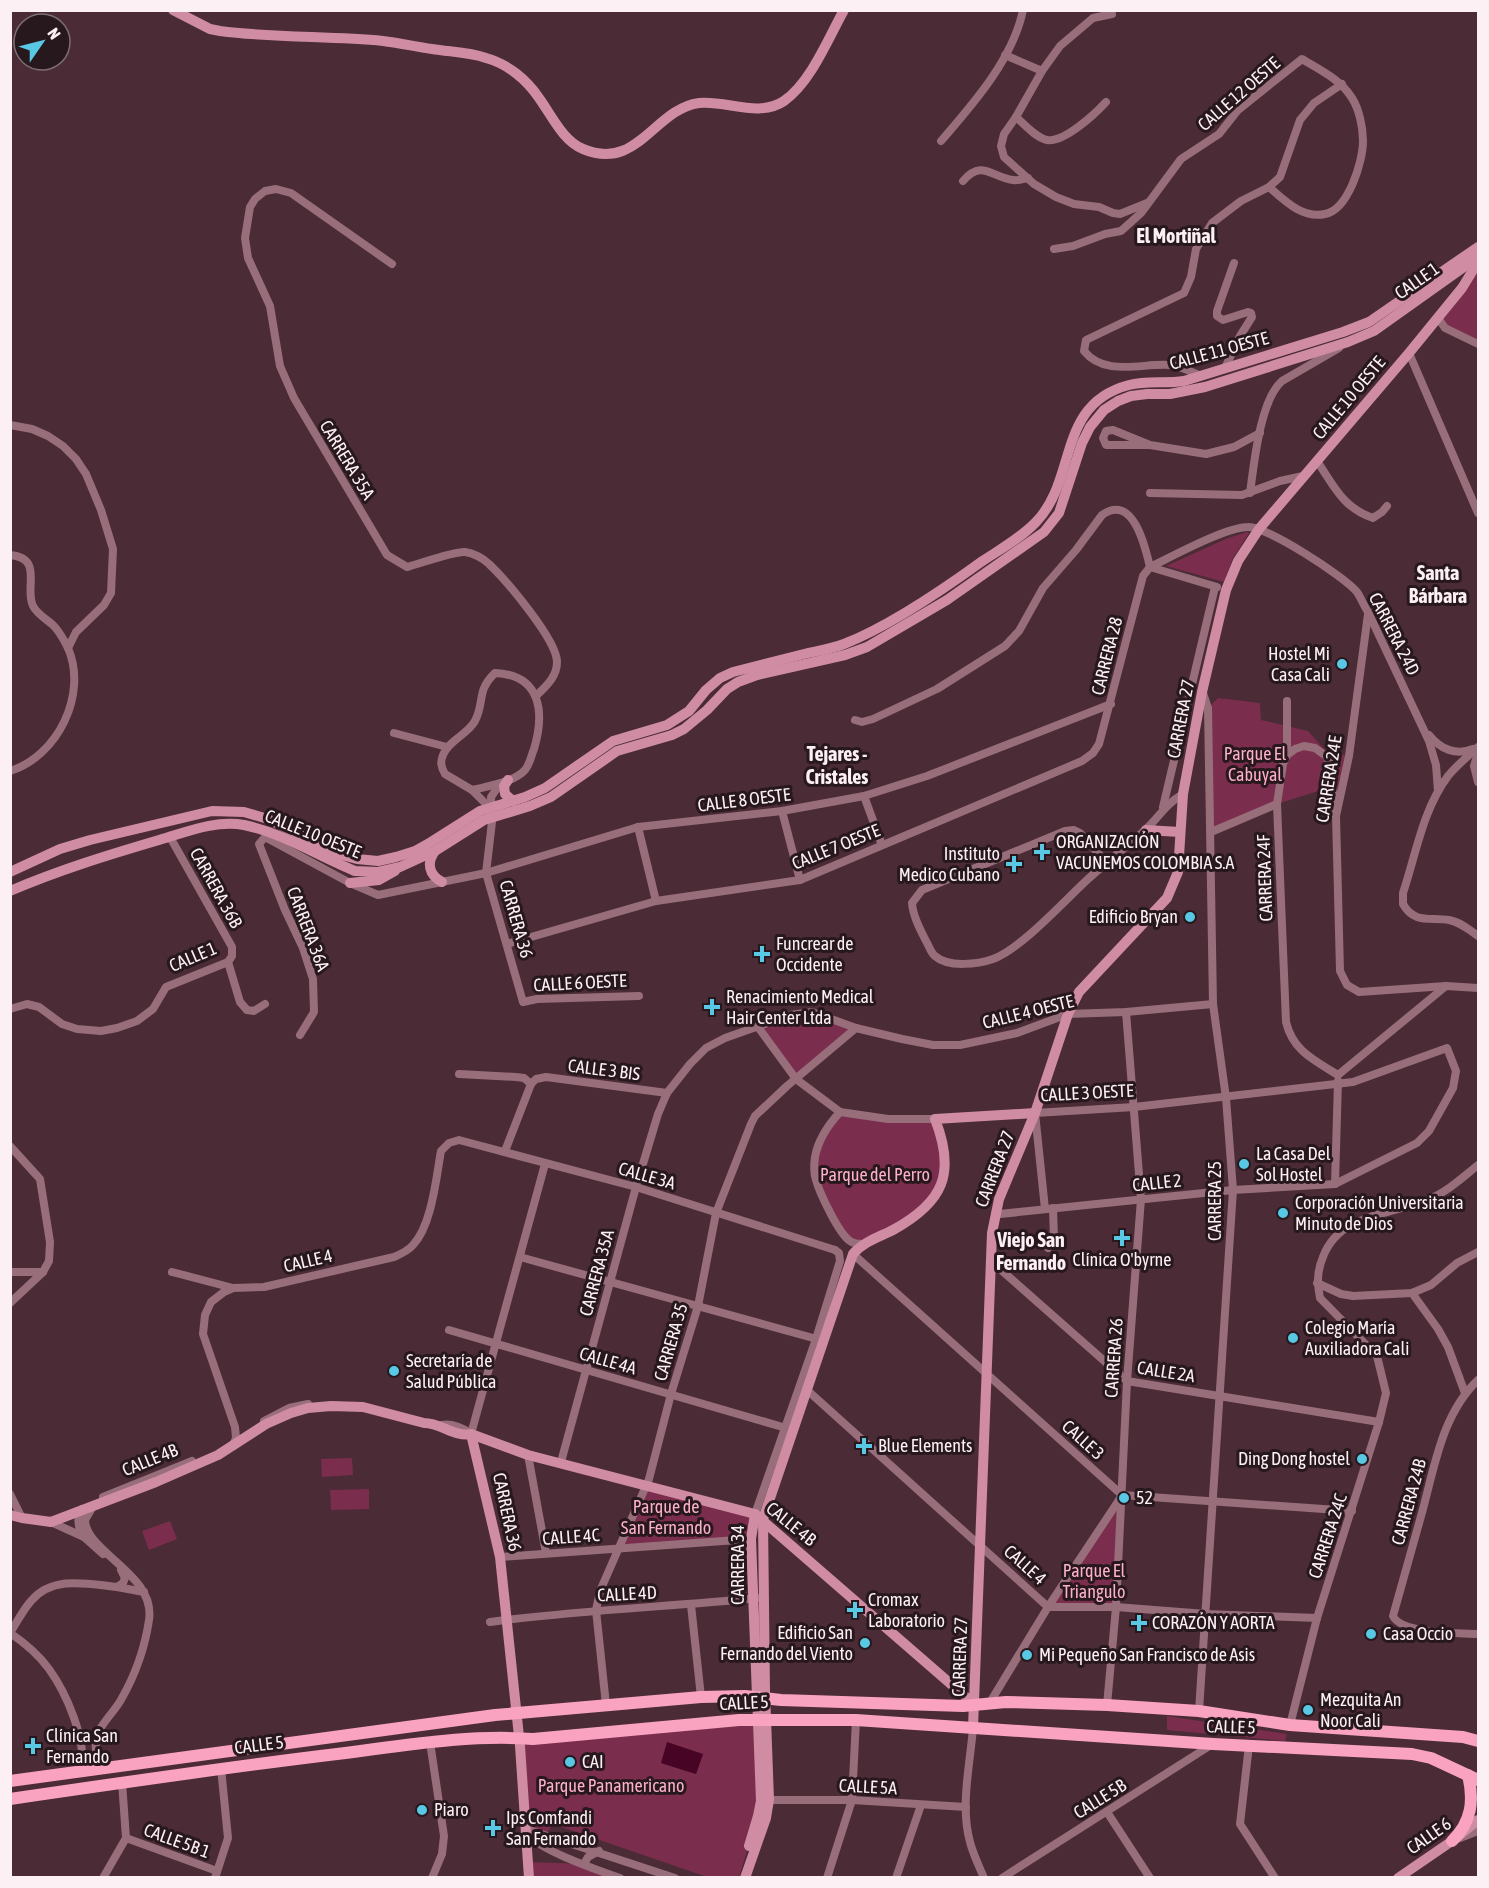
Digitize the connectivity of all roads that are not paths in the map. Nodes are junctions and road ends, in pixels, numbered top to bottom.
1 (173, 10) edge
2 (188, 10) edge
3 (844, 10) edge
4 (1023, 10) edge
5 (1112, 14) dead end
6 (208, 28) junction
7 (1005, 55) junction
8 (1042, 71) junction
9 (1342, 84) junction
10 (1106, 102) dead end
11 (1016, 117) junction
12 (941, 141) dead end
13 (1028, 178) junction
14 (963, 181) dead end
15 (1269, 187) junction
16 (1147, 202) junction
17 (1479, 247) edge
18 (1054, 249) dead end
19 (1479, 252) edge
20 (1479, 257) edge
21 (1479, 262) edge
22 (1234, 263) dead end
23 (392, 264) dead end
24 (1462, 288) junction
25 (1438, 318) junction
26 (1374, 331) joint
27 (1348, 342) junction
28 (1479, 344) edge
29 (1233, 349) junction
30 (1409, 353) junction
31 (1252, 361) junction
32 (1171, 365) junction
33 (1225, 368) junction
34 (1201, 376) junction
35 (1168, 383) junction
36 (10, 425) edge
37 (1260, 433) junction
38 (1150, 445) junction
39 (1317, 461) junction
40 (1303, 476) junction
41 (1150, 493) dead end
42 (1250, 493) junction
43 (1387, 506) dead end
44 (1479, 513) edge
45 (1258, 529) junction
46 (10, 555) edge
47 (1150, 567) junction
48 (1215, 587) junction
49 (1226, 590) junction
50 (1368, 612) junction
51 (68, 648) junction
52 (843, 650) junction
53 (1202, 692) junction
54 (536, 696) junction
55 (1287, 701) dead end
56 (1111, 704) junction
57 (855, 720) dead end
58 (1424, 730) junction
59 (394, 733) dead end
60 (447, 747) junction
61 (1479, 747) edge
62 (1093, 753) joint
63 (1479, 753) edge
64 (1287, 755) junction
65 (10, 771) edge
66 (508, 780) junction
67 (1479, 782) edge
68 (472, 790) junction
69 (1438, 791) junction
70 (1183, 794) junction
71 (864, 796) junction
72 (513, 801) junction
73 (1277, 804) junction
74 (1163, 808) junction
75 (782, 811) junction
76 (491, 813) junction
77 (1336, 816) junction
78 (638, 827) junction
79 (127, 830) junction
80 (1146, 830) junction
81 (1180, 832) junction
82 (1211, 832) junction
83 (170, 837) junction
84 (265, 837) joint
85 (882, 845) junction
86 (60, 849) junction
87 (435, 851) junction
88 (95, 858) junction
89 (1106, 862) junction
90 (400, 867) junction
91 (10, 872) edge
92 (486, 873) junction
93 (800, 880) junction
94 (442, 882) junction
95 (29, 883) junction
96 (350, 883) junction
97 (10, 891) edge
98 (656, 901) junction
99 (1479, 936) edge
100 (507, 944) junction
101 (230, 959) junction
102 (1446, 986) junction
103 (1479, 988) edge
104 (639, 996) dead end
105 (523, 1002) joint
106 (265, 1004) dead end
107 (1213, 1004) junction
108 (10, 1009) edge
109 (1126, 1012) junction
110 (1068, 1014) junction
111 (758, 1027) junction
112 (856, 1028) junction
113 (300, 1035) dead end
114 (1447, 1048) joint
115 (459, 1074) dead end
116 (796, 1078) junction
117 (1338, 1079) junction
118 (533, 1082) junction
119 (667, 1093) junction
120 (1226, 1098) junction
121 (1134, 1107) junction
122 (840, 1112) junction
123 (1035, 1113) junction
124 (935, 1119) junction
125 (10, 1146) edge
126 (505, 1150) junction
127 (545, 1164) junction
128 (1479, 1165) edge
129 (1335, 1184) junction
130 (636, 1187) junction
131 (1233, 1190) junction
132 (1141, 1199) junction
133 (1049, 1209) junction
134 (716, 1213) junction
135 (995, 1214) junction
136 (844, 1235) junction
137 (865, 1244) junction
138 (1048, 1248) dead end
139 (835, 1250) junction
140 (406, 1251) joint
141 (1479, 1252) edge
142 (853, 1254) junction
143 (520, 1257) junction
144 (991, 1262) junction
145 (10, 1272) edge
146 (43, 1272) junction
147 (172, 1272) dead end
148 (611, 1282) junction
149 (1317, 1282) junction
150 (233, 1288) junction
151 (1412, 1293) junction
152 (10, 1303) edge
153 (698, 1306) junction
154 (449, 1330) dead end
155 (820, 1340) junction
156 (496, 1345) junction
157 (586, 1370) junction
158 (987, 1374) junction
159 (1479, 1380) edge
160 (1127, 1381) junction
161 (807, 1390) junction
162 (1465, 1393) junction
163 (671, 1394) junction
164 (1220, 1395) junction
165 (1379, 1422) junction
166 (235, 1426) junction
167 (790, 1429) junction
168 (471, 1434) junction
169 (247, 1436) junction
170 (234, 1444) junction
171 (528, 1455) junction
172 (561, 1462) junction
173 (648, 1484) junction
174 (10, 1494) edge
175 (1122, 1495) junction
176 (1213, 1501) junction
177 (99, 1504) junction
178 (81, 1510) junction
179 (1352, 1511) junction
180 (10, 1515) edge
181 (759, 1517) junction
182 (22, 1518) junction
183 (51, 1522) junction
184 (86, 1536) junction
185 (751, 1539) junction
186 (980, 1545) junction
187 (620, 1549) junction
188 (546, 1553) junction
189 (500, 1557) junction
190 (117, 1587) junction
191 (144, 1592) junction
192 (760, 1598) junction
193 (691, 1605) junction
194 (1048, 1607) junction
195 (1116, 1607) junction
196 (596, 1610) junction
197 (1206, 1614) junction
198 (1317, 1618) junction
199 (506, 1620) junction
200 (490, 1622) dead end
201 (10, 1633) edge
202 (1479, 1634) edge
203 (701, 1697) junction
204 (760, 1698) junction
205 (989, 1704) junction
206 (606, 1705) junction
207 (975, 1705) junction
208 (1107, 1705) junction
209 (1199, 1711) junction
210 (516, 1713) junction
211 (761, 1719) junction
212 (856, 1720) junction
213 (1290, 1725) junction
214 (973, 1728) junction
215 (100, 1730) junction
216 (78, 1731) junction
217 (519, 1738) junction
218 (1479, 1739) edge
219 (430, 1742) junction
220 (1213, 1744) junction
221 (1249, 1745) junction
222 (110, 1767) junction
223 (220, 1768) junction
224 (82, 1770) junction
225 (1473, 1777) edge
226 (10, 1781) edge
227 (122, 1782) junction
228 (10, 1799) edge
229 (769, 1800) junction
230 (852, 1800) junction
231 (921, 1805) junction
232 (966, 1807) junction
233 (1107, 1812) junction
234 (1479, 1820) edge
235 (526, 1831) junction
236 (1479, 1831) edge
237 (126, 1838) junction
238 (1452, 1841) junction
239 (598, 1851) junction
240 (584, 1864) junction
241 (216, 1874) edge
242 (103, 1878) edge
243 (432, 1878) edge
244 (529, 1878) edge
245 (620, 1878) edge
246 (675, 1878) edge
247 (739, 1878) edge
248 (745, 1878) edge
249 (827, 1878) edge
250 (896, 1878) edge
251 (984, 1878) edge
252 (1002, 1878) edge
253 (1149, 1878) edge
254 (1275, 1878) edge
255 (1398, 1878) edge

1 - 6 street
2 - 6 street
3 - 6 street
4 - 7 street
5 - 8 street
7 - 8 street
7 - 12 street
8 - 11 street
9 - 15 street
9 - 15 street
9 - 16 street, CALLE 12 OESTE
10 - 11 street
11 - 13 street
13 - 14 street
13 - 16 street
15 - 32 street
16 - 18 street, CALLE 12 OESTE
17 - 31 street, CALLE 11 OESTE
19 - 24 street, CALLE 10 OESTE
20 - 26 street, CALLE 1
21 - 24 street, CALLE 10 OESTE
22 - 29 street
23 - 54 street, CARRERA 35A
24 - 25 street, CALLE 10 OESTE
25 - 28 street
25 - 30 street, CALLE 10 OESTE
26 - 27 street, CALLE 11 OESTE
27 - 37 street
27 - 52 street, CALLE 11 OESTE
29 - 31 street
29 - 33 street
30 - 39 street, CALLE 10 OESTE
30 - 44 street
31 - 33 street, CALLE 11 OESTE
32 - 34 street
32 - 35 street
33 - 34 street, CALLE 11 OESTE
34 - 35 street, CALLE 11 OESTE
35 - 52 street, CALLE 11 OESTE
36 - 51 street
37 - 38 street
37 - 42 street
38 - 38 street
39 - 40 street, CALLE 10 OESTE
39 - 43 street
40 - 42 street
40 - 45 street, CALLE 10 OESTE
41 - 42 street
45 - 47 street
45 - 49 street, CARRERA 27
45 - 50 street, CARRERA 24D
46 - 51 street
47 - 48 street
47 - 56 street, CARRERA 28
47 - 57 street
48 - 49 street
48 - 74 street
49 - 53 street, CARRERA 27
50 - 58 street, CARRERA 24D
50 - 77 street, CARRERA 24E
51 - 65 street
52 - 72 street, CALLE 10 OESTE
52 - 76 street, CALLE 10 OESTE
53 - 70 street, CARRERA 27
53 - 82 street, CARRERA 25
54 - 60 street
54 - 66 street
55 - 64 street, CARRERA 24F
56 - 62 street, CARRERA 28
56 - 71 street, CALLE 8 OESTE
58 - 61 street, CARRERA 24D
58 - 69 street, CARRERA 24D
59 - 60 street
60 - 68 street
61 - 69 street, CARRERA 24D
62 - 85 street, CALLE 7 OESTE
63 - 67 street
64 - 73 street, CARRERA 24F
64 - 77 street
66 - 68 street
66 - 72 street
66 - 76 street
68 - 76 street
69 - 99 street, CARRERA 24D
70 - 74 street
70 - 81 street, CARRERA 27
71 - 75 street, CALLE 8 OESTE
71 - 85 street
72 - 76 street, CALLE 10 OESTE
73 - 82 street
73 - 117 street, CARRERA 24F
74 - 80 street
75 - 78 street, CALLE 8 OESTE
75 - 93 street
76 - 79 street, CALLE 10 OESTE
76 - 87 street, CALLE 10 OESTE
76 - 92 street, CARRERA 36
77 - 102 street, CARRERA 24E
78 - 92 street, CALLE 8 OESTE
78 - 98 street
79 - 86 street, CALLE 10 OESTE
79 - 88 street
80 - 81 street
80 - 89 street
81 - 110 street, CARRERA 27
82 - 107 street, CARRERA 25
83 - 88 street, CALLE 10 OESTE
83 - 90 street, CALLE 10 OESTE
83 - 101 street, CARRERA 36B
84 - 96 street, CALLE 8 OESTE
84 - 113 street, CARRERA 36A
85 - 93 street, CALLE 7 OESTE
86 - 91 street, CALLE 10 OESTE
86 - 95 street
87 - 90 street, CALLE 10 OESTE
87 - 94 street
88 - 95 street, CALLE 10 OESTE
89 - 89 street
90 - 96 street
92 - 94 street, CALLE 8 OESTE
92 - 100 street, CARRERA 36
93 - 98 street, CALLE 7 OESTE
94 - 96 street, CALLE 8 OESTE
95 - 97 street, CALLE 10 OESTE
98 - 100 street, CALLE 7 OESTE
100 - 105 street, CARRERA 36
101 - 106 street, CARRERA 36B
101 - 108 street, CALLE 1
102 - 103 street
102 - 117 street
104 - 105 street, CALLE 6 OESTE
107 - 109 street, CALLE 4 OESTE
107 - 120 street, CARRERA 25
109 - 110 street, CALLE 4 OESTE
109 - 121 street, CARRERA 26
110 - 112 street, CALLE 4 OESTE
110 - 123 street, CARRERA 27
111 - 112 street, CALLE 4 OESTE
111 - 116 street, CALLE 3 OESTE
111 - 119 street, CALLE 4 OESTE
112 - 116 street, CARRERA 35
114 - 117 street, CALLE 3 OESTE
114 - 129 street, CALLE 2
115 - 118 street, CALLE 3 BIS
116 - 122 street, CALLE 3 OESTE
116 - 134 street, CARRERA 35
117 - 120 street, CALLE 3 OESTE
117 - 129 street
118 - 119 street, CALLE 3 BIS
118 - 126 street
119 - 130 street, CARRERA 35A
120 - 121 street, CALLE 3 OESTE
120 - 131 street, CARRERA 25
121 - 123 street, CALLE 3 OESTE
121 - 132 street, CARRERA 26
122 - 124 street, CALLE 3 OESTE
122 - 136 street
123 - 124 street, CALLE 3 OESTE
123 - 133 street
123 - 135 street, CARRERA 27
124 - 137 street
125 - 146 street
126 - 127 street, CALLE 3A
126 - 140 street, CALLE 3A
127 - 130 street, CALLE 3A
127 - 143 street, CARRERA 36
128 - 149 street
129 - 131 street, CALLE 2
130 - 134 street, CALLE 3A
130 - 148 street, CARRERA 35A
131 - 132 street, CALLE 2
131 - 164 street, CARRERA 25
132 - 133 street, CALLE 2
132 - 160 street, CARRERA 26
133 - 135 street, CALLE 2
133 - 138 street
134 - 139 street, CALLE 3A
134 - 153 street, CARRERA 35
135 - 144 street, CARRERA 27
136 - 137 street
136 - 139 street
137 - 142 street
139 - 155 street, CARRERA 34
140 - 150 street, CALLE 4
141 - 151 street
142 - 155 street, CARRERA 34
142 - 158 street, CALLE 3
143 - 148 street
143 - 156 street, CARRERA 36
144 - 158 street, CARRERA 27
144 - 160 street, CALLE 2A
145 - 146 street
146 - 152 street
147 - 150 street
148 - 153 street
148 - 157 street, CARRERA 35A
149 - 151 street
149 - 165 street, CARRERA 24C
150 - 166 street, CALLE 4
151 - 162 street
153 - 155 street
153 - 163 street, CARRERA 35
154 - 156 street, CALLE 4A
155 - 161 street, CARRERA 34
155 - 167 street, CARRERA 34
156 - 157 street, CALLE 4A
156 - 168 street, CARRERA 36
157 - 163 street, CALLE 4A
157 - 172 street, CARRERA 35A
158 - 175 street, CALLE 3
158 - 186 street, CARRERA 27
159 - 162 street, CARRERA 24B
160 - 164 street, CALLE 2A
160 - 175 street, CARRERA 26
161 - 167 street, CARRERA 34
161 - 186 street, CALLE 4
162 - 202 street, CARRERA 24B
163 - 167 street, CALLE 4A
163 - 173 street, CARRERA 35
164 - 165 street, CALLE 2A
164 - 176 street, CARRERA 25
165 - 179 street, CARRERA 24C
166 - 169 street
166 - 170 street
167 - 181 street, CARRERA 34
168 - 169 street, CALLE 4B
168 - 171 street, CALLE 4B
168 - 189 street, CARRERA 36
169 - 170 street, CALLE 4B
170 - 177 street, CALLE 4B
170 - 178 street, CALLE 4B
171 - 172 street, CALLE 4B
171 - 188 street
172 - 173 street, CALLE 4B
173 - 181 street, CALLE 4B
173 - 187 street, CARRERA 35
174 - 182 street
175 - 176 street
175 - 194 street
175 - 195 street, CARRERA 26
176 - 179 street
176 - 197 street, CARRERA 25
177 - 178 street, CALLE 4B
177 - 184 street
178 - 183 street, CALLE 4B
178 - 184 street
179 - 198 street, CARRERA 24C
180 - 182 street
181 - 185 street, CARRERA 34
181 - 192 street, CARRERA 34
181 - 207 street, CALLE 4B
182 - 183 street
183 - 184 street
184 - 190 street
184 - 191 street
185 - 187 street, CALLE 4C
185 - 192 street, CARRERA 34
186 - 194 street, CALLE 4
186 - 207 street, CARRERA 27
187 - 188 street, CALLE 4C
187 - 196 street, CARRERA 35
188 - 189 street, CALLE 4C
189 - 199 street, CARRERA 36
190 - 191 street
190 - 201 street
191 - 215 street
192 - 193 street, CALLE 4D
192 - 204 street, CARRERA 34
193 - 196 street, CALLE 4D
193 - 203 street
194 - 195 street, CALLE 4
194 - 205 street
195 - 197 street, CALLE 4
195 - 208 street, CARRERA 26
196 - 199 street, CALLE 4D
196 - 206 street, CARRERA 35
197 - 198 street, CALLE 4
197 - 209 street, CARRERA 25
198 - 213 street, CARRERA 24C
199 - 200 street, CALLE 4D
199 - 210 street, CARRERA 36
201 - 216 street
203 - 204 main road, CALLE 5
203 - 206 main road, CALLE 5
204 - 207 main road, CALLE 5
204 - 211 street, CARRERA 34
205 - 207 main road, CALLE 5
205 - 208 main road, CALLE 5
206 - 210 main road, CALLE 5
207 - 214 street, CARRERA 27
208 - 209 main road, CALLE 5
209 - 213 main road, CALLE 5
210 - 217 street, CARRERA 36
210 - 222 main road, CALLE 5
211 - 212 main road, CALLE 5
211 - 217 main road, CALLE 5
211 - 229 street, CARRERA 34
211 - 247 street, CARRERA 34
212 - 214 main road, CALLE 5
212 - 230 street
213 - 218 main road, CALLE 5
214 - 220 main road, CALLE 5
214 - 232 street, CARRERA 27
215 - 216 street
215 - 222 street
216 - 224 street
217 - 219 main road, CALLE 5
217 - 235 street, CARRERA 36
219 - 223 main road, CALLE 5
219 - 243 street
220 - 221 main road, CALLE 5
220 - 233 street, CALLE 5B
221 - 225 main road, CALLE 5
221 - 254 street
222 - 224 main road, CALLE 5
223 - 227 main road, CALLE 5
223 - 241 street
224 - 226 main road, CALLE 5
225 - 238 main road
227 - 228 main road, CALLE 5
227 - 237 street
229 - 230 street, CALLE 5A
229 - 248 street, CARRERA 34
230 - 231 street, CALLE 5A
230 - 249 street
231 - 232 street, CALLE 5A
231 - 250 street
232 - 251 street, CARRERA 27
233 - 252 street, CALLE 5B
233 - 253 street
234 - 238 street, CALLE 6
235 - 239 street
235 - 240 street
235 - 244 street, CARRERA 36
236 - 238 street
237 - 241 street, CALLE 5B 1
237 - 242 street
238 - 255 street, CALLE 6
239 - 240 street
239 - 246 street
240 - 245 street

